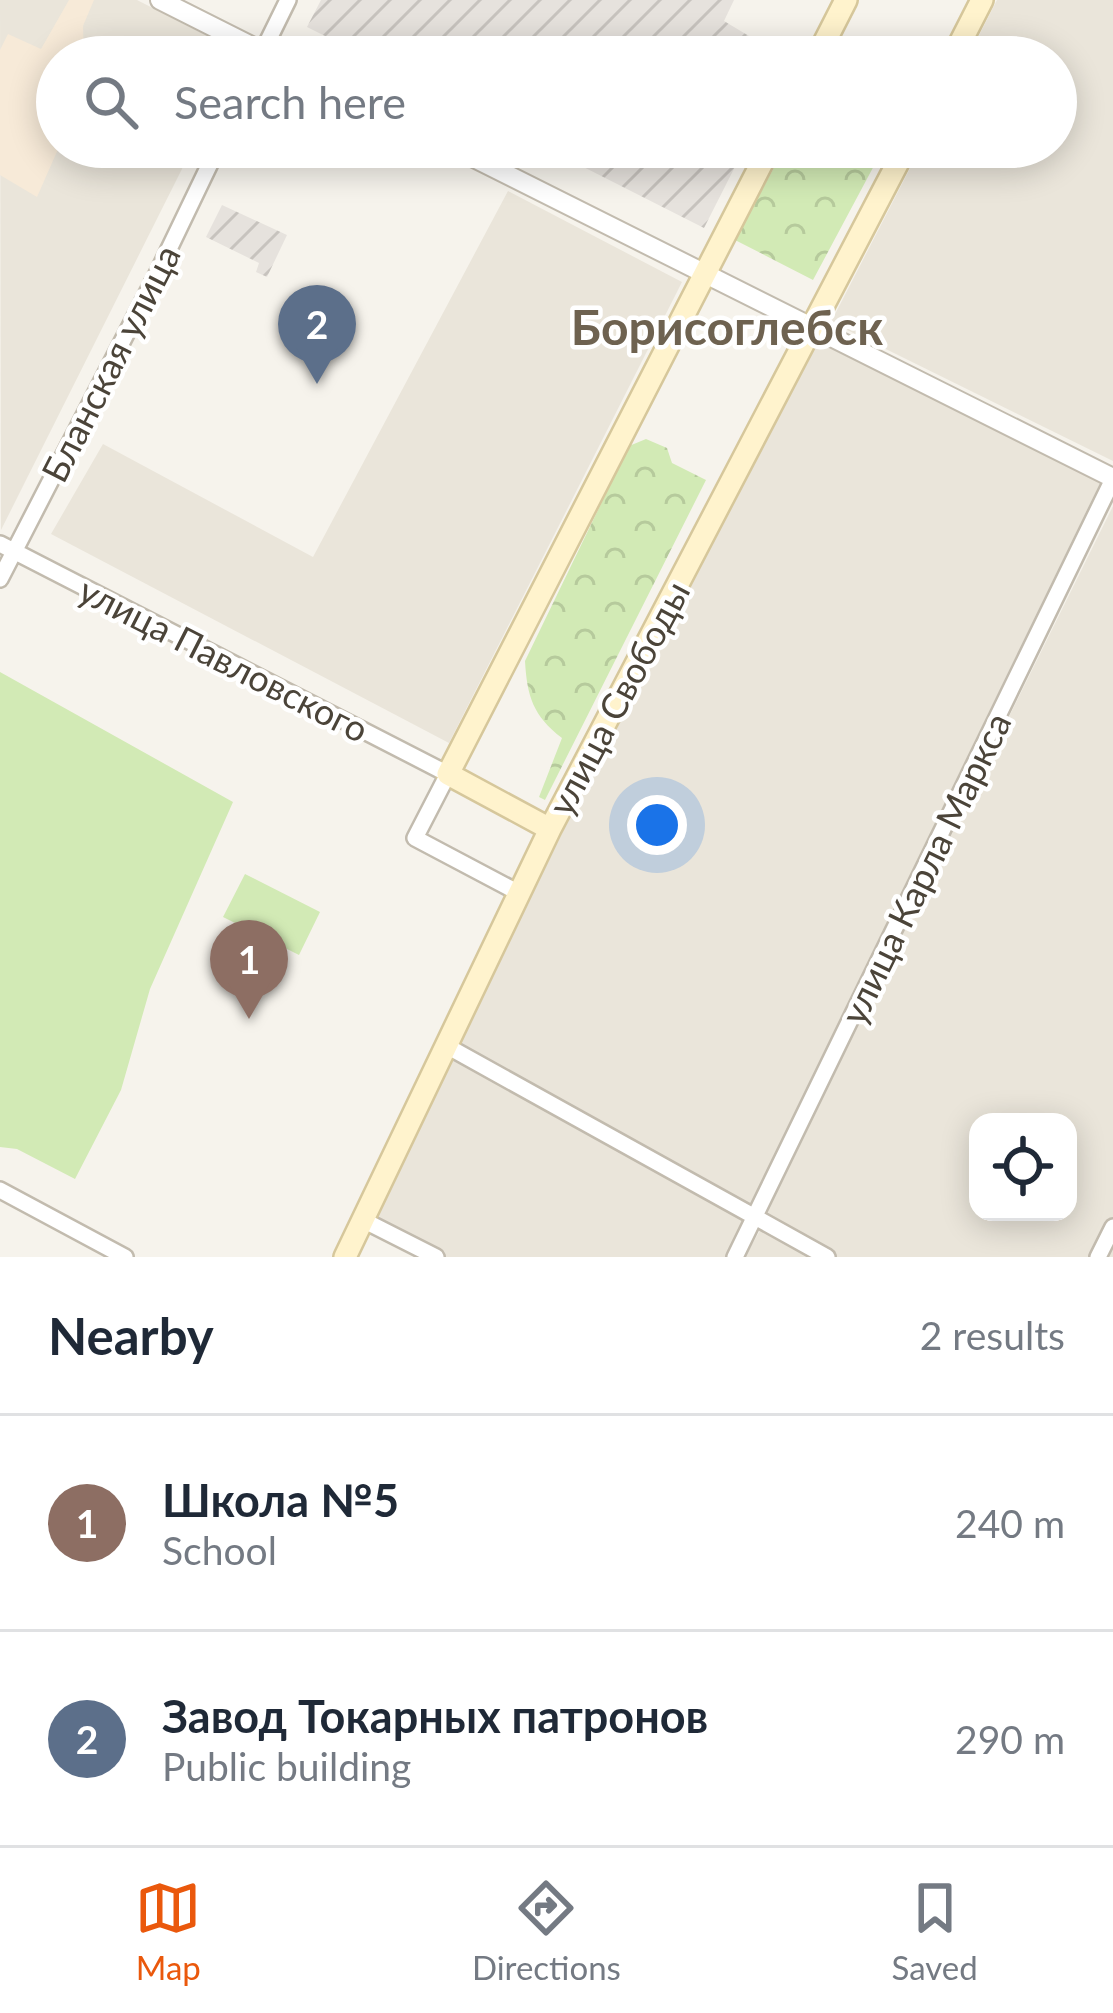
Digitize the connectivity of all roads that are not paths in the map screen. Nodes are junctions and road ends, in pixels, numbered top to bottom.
1 (160, 0) edge
2 (288, 0) edge
3 (846, 0) edge
4 (982, 0) edge
5 (229, 36) edge
6 (273, 36) edge
7 (828, 36) edge
8 (964, 36) edge
9 (208, 168) edge
10 (494, 168) edge
11 (759, 168) edge
12 (894, 168) edge
13 (704, 273) junction
14 (811, 327) junction
15 (1113, 479) edge
16 (7, 548) edge
17 (0, 579) edge
18 (448, 774) junction
19 (550, 829) junction
20 (519, 893) junction
21 (446, 1045) junction
22 (0, 1190) edge
23 (756, 1216) junction
24 (363, 1220) junction
25 (1113, 1227) edge
26 (125, 1257) edge
27 (345, 1257) edge
28 (436, 1257) edge
29 (735, 1257) edge
30 (827, 1257) edge
31 (1098, 1257) edge

1 - 5 street
2 - 6 street
3 - 7 main road
4 - 8 main road
9 - 16 street, Бланская улица
10 - 13 street
11 - 13 main road
12 - 14 main road, улица Свободы
13 - 14 street
13 - 18 main road
14 - 15 street
14 - 19 main road, улица Свободы
15 - 23 street, улица Карла Маркса
16 - 17 street, Бланская улица
16 - 18 street, улица Павловского
18 - 19 main road
18 - 20 street
19 - 20 main road, улица Свободы
20 - 21 main road, улица Свободы
21 - 23 street
21 - 24 main road, улица Свободы
22 - 26 street
23 - 29 street, улица Карла Маркса
23 - 30 street
24 - 27 main road, улица Свободы
24 - 28 street
25 - 31 street

